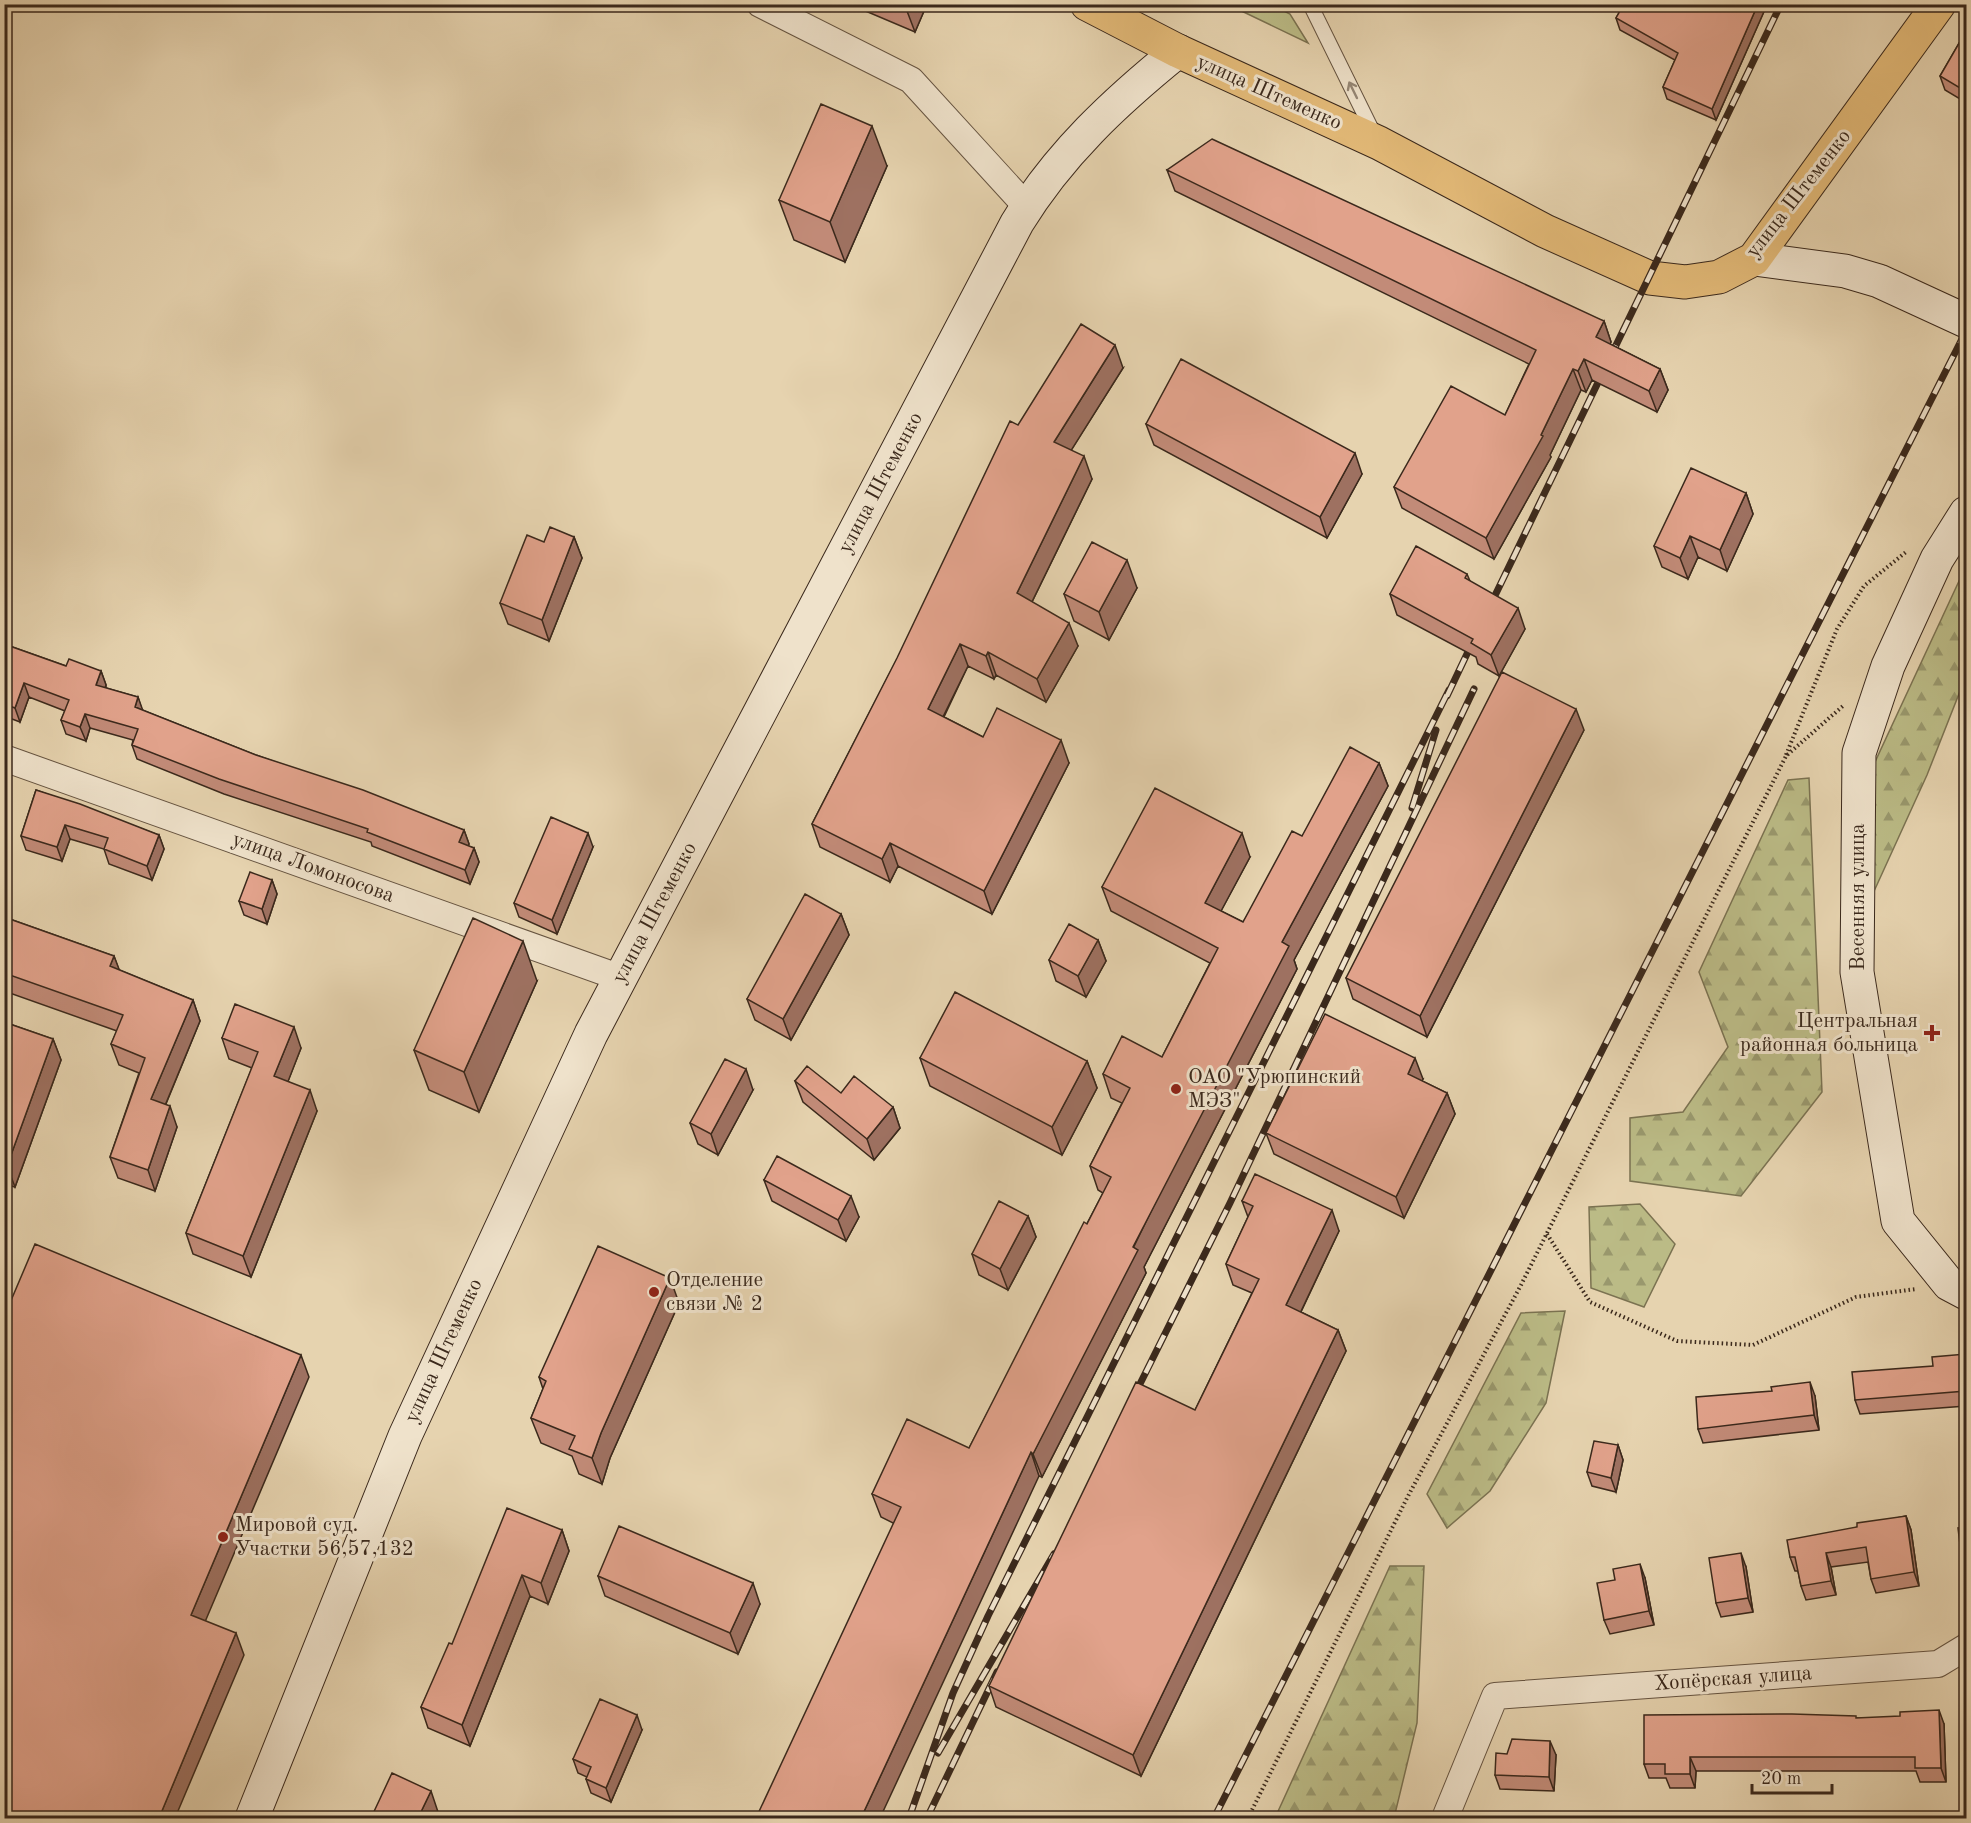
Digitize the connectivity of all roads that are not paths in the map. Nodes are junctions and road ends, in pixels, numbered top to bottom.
1 (760, 4) edge
2 (1088, 4) edge
3 (1310, 4) edge
4 (1939, 4) edge
5 (1178, 51) junction
6 (1379, 143) junction
7 (1027, 207) junction
8 (1754, 259) junction
9 (1966, 321) edge
10 (1966, 513) edge
11 (4, 758) edge
12 (621, 978) junction
13 (1958, 1288) edge
14 (1966, 1647) edge
15 (1966, 1662) edge
16 (1938, 1664) junction
17 (252, 1818) edge
18 (1445, 1818) edge

1 - 7 street
2 - 5 main road
6 -> 3 lane
4 - 8 main road, улица Штеменко
5 - 6 main road, улица Штеменко
5 - 7 main road, улица Штеменко
6 - 8 main road, улица Штеменко
7 - 12 main road, улица Штеменко
8 - 9 main road
10 - 13 main road, Весенняя улица
11 - 12 street, улица Ломоносова
12 - 17 main road, улица Штеменко
14 - 16 street, Хопёрская улица
15 - 16 street
16 - 18 street, Хопёрская улица

